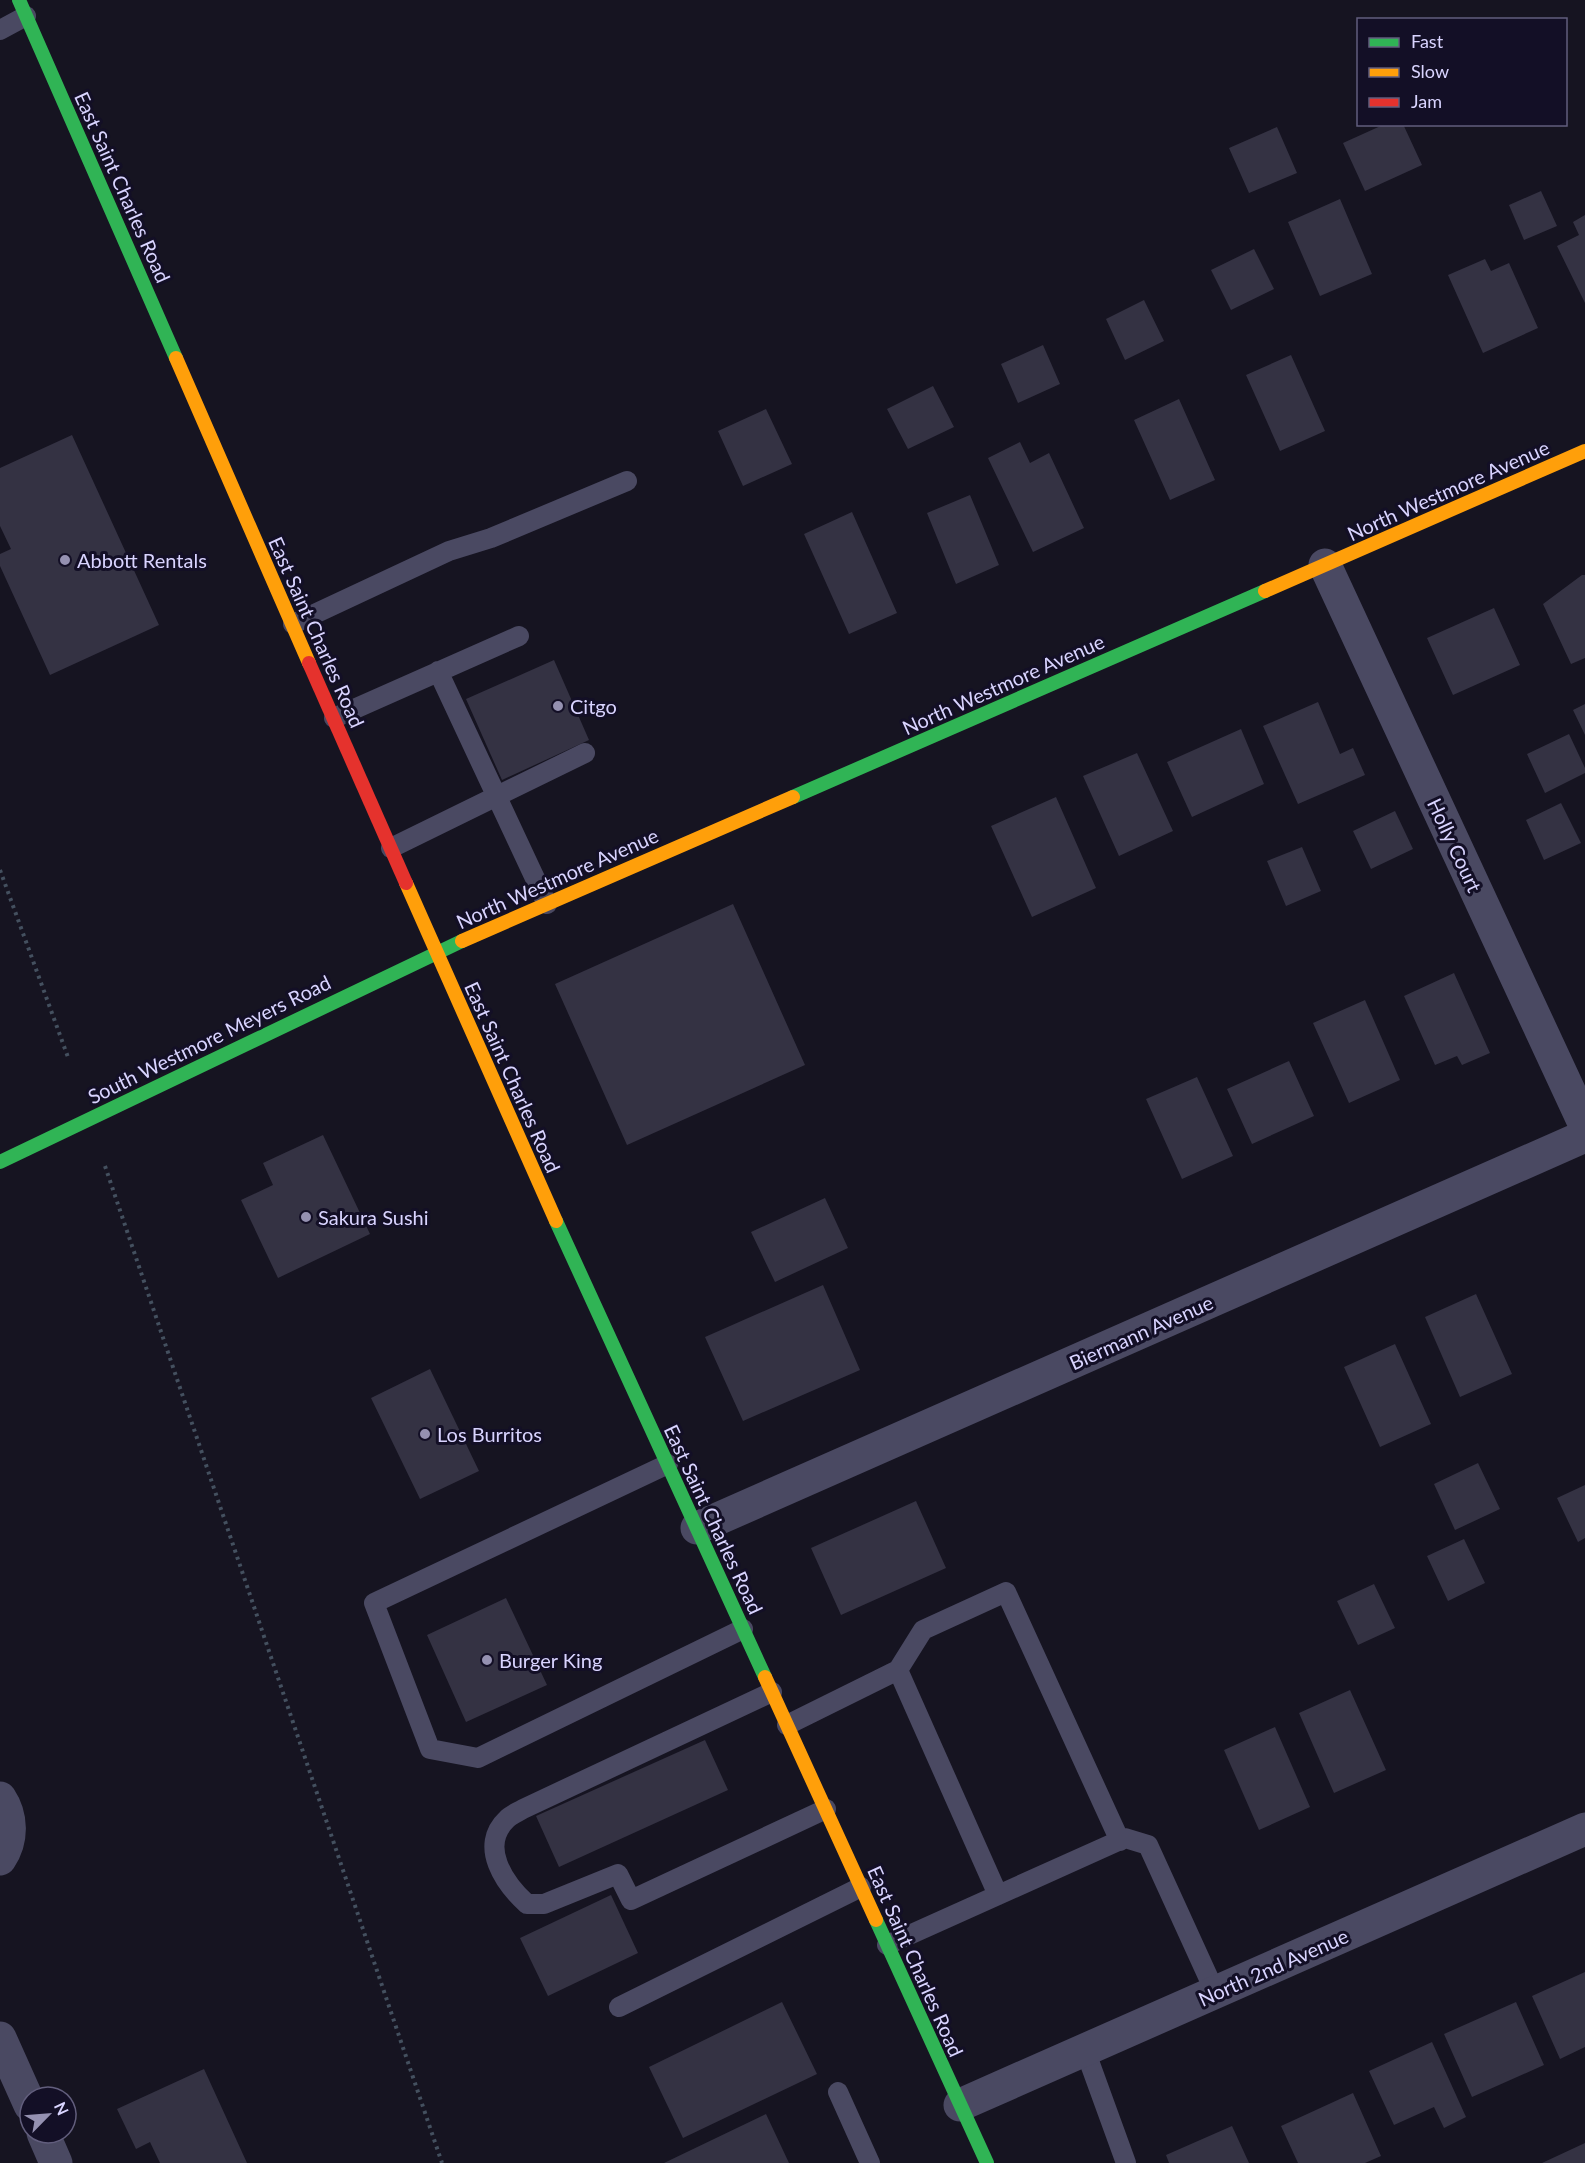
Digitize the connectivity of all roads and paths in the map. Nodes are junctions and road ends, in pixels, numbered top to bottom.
1 (22, 8) edge
2 (0, 30) edge
3 (1585, 451) edge
4 (627, 481) dead end
5 (1325, 565) junction
6 (292, 624) junction
7 (519, 636) dead end
8 (438, 671) junction
9 (334, 718) junction
10 (585, 753) dead end
11 (497, 798) junction
12 (391, 848) junction
13 (0, 870) edge
14 (547, 904) junction
15 (436, 952) junction
16 (69, 1060) dead end
17 (1585, 1125) edge
18 (1585, 1136) edge
19 (0, 1162) edge
20 (105, 1166) dead end
21 (668, 1464) junction
22 (697, 1528) junction
23 (743, 1629) junction
24 (898, 1670) junction
25 (772, 1692) junction
26 (787, 1725) junction
27 (0, 1798) edge
28 (825, 1809) junction
29 (1585, 1829) edge
30 (1120, 1840) junction
31 (0, 1859) edge
32 (861, 1887) junction
33 (998, 1895) junction
34 (887, 1945) junction
35 (1215, 1992) junction
36 (619, 2007) dead end
37 (0, 2038) edge
38 (1084, 2050) junction
39 (21, 2085) edge
40 (838, 2092) dead end
41 (960, 2105) junction
42 (48, 2145) edge
43 (56, 2163) edge
44 (442, 2163) edge
45 (870, 2163) edge
46 (987, 2163) edge
47 (1126, 2163) edge

1 - 2 lane
1 - 6 main road, East Saint Charles Road
3 - 5 main road, North Westmore Avenue
4 - 6 lane
5 - 14 main road, North Westmore Avenue
5 - 17 street, Holly Court
6 - 9 main road, East Saint Charles Road
7 - 8 lane
8 - 9 lane
8 - 11 lane
9 - 12 main road, East Saint Charles Road
10 - 11 lane
11 - 12 lane
11 - 14 lane
12 - 15 main road, East Saint Charles Road
13 - 16 path
14 - 15 main road, North Westmore Avenue
15 - 19 main road, South Westmore Meyers Road
15 - 21 main road, East Saint Charles Road
18 - 22 street, Biermann Avenue
20 - 44 path
21 - 22 main road, East Saint Charles Road
21 - 23 lane
22 - 23 main road, East Saint Charles Road
23 - 25 main road, East Saint Charles Road
24 - 26 lane
24 - 30 lane
24 - 33 lane
25 - 26 main road, East Saint Charles Road
25 - 28 lane
26 - 28 main road, East Saint Charles Road
27 - 31 street
28 - 32 main road, East Saint Charles Road
29 - 35 street, North 2nd Avenue
30 - 33 lane
30 - 35 lane
32 - 34 main road, East Saint Charles Road
32 - 36 lane
33 - 34 lane
34 - 41 main road, East Saint Charles Road
35 - 38 street, North 2nd Avenue
37 - 39 street
38 - 41 street, North 2nd Avenue
38 - 47 lane
40 - 45 lane
41 - 46 main road, East Saint Charles Road
42 - 43 street

